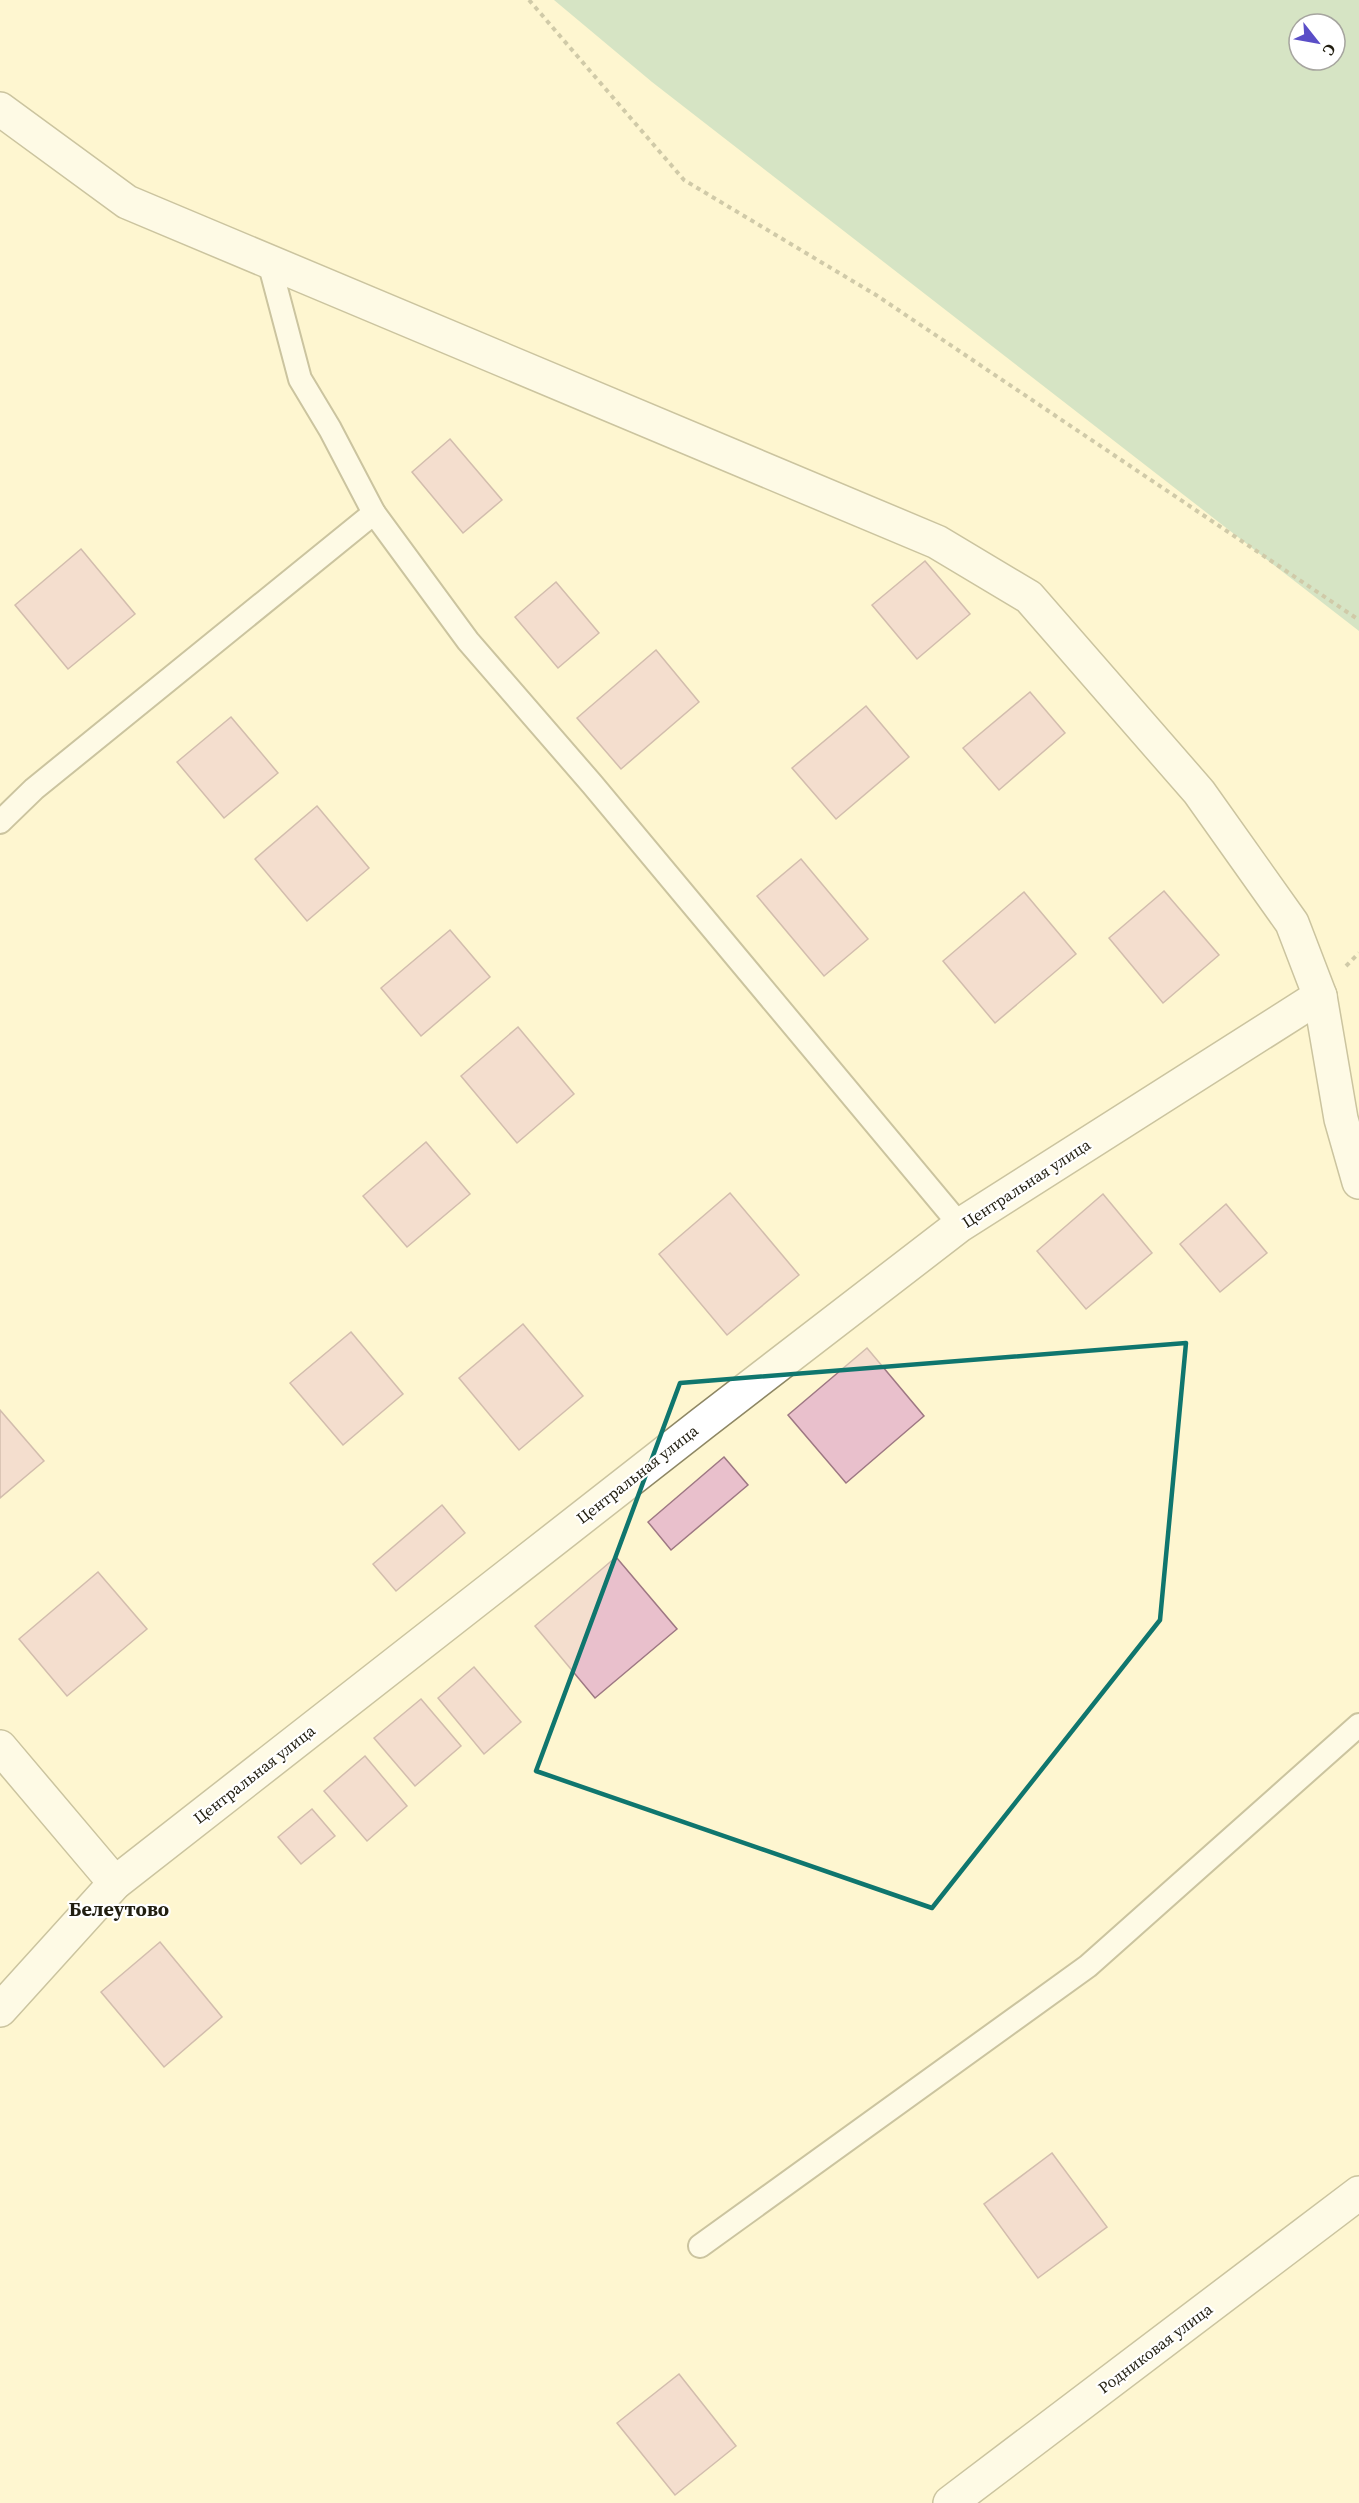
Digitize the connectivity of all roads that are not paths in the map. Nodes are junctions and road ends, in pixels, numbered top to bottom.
1 (0, 109) edge
2 (269, 262) junction
3 (374, 513) junction
4 (0, 822) edge
5 (1320, 996) junction
6 (1359, 1182) edge
7 (960, 1225) junction
8 (1359, 1725) edge
9 (0, 1747) edge
10 (115, 1883) junction
11 (0, 2010) edge
12 (1359, 2193) edge
13 (700, 2246) dead end
14 (950, 2503) edge

1 - 2 street
2 - 3 lane
2 - 5 street
3 - 4 lane
3 - 7 lane
5 - 6 street
5 - 7 street, Центральная улица
7 - 10 street, Центральная улица
8 - 13 lane
9 - 10 street
10 - 11 street, Центральная улица
12 - 14 street, Родниковая улица

